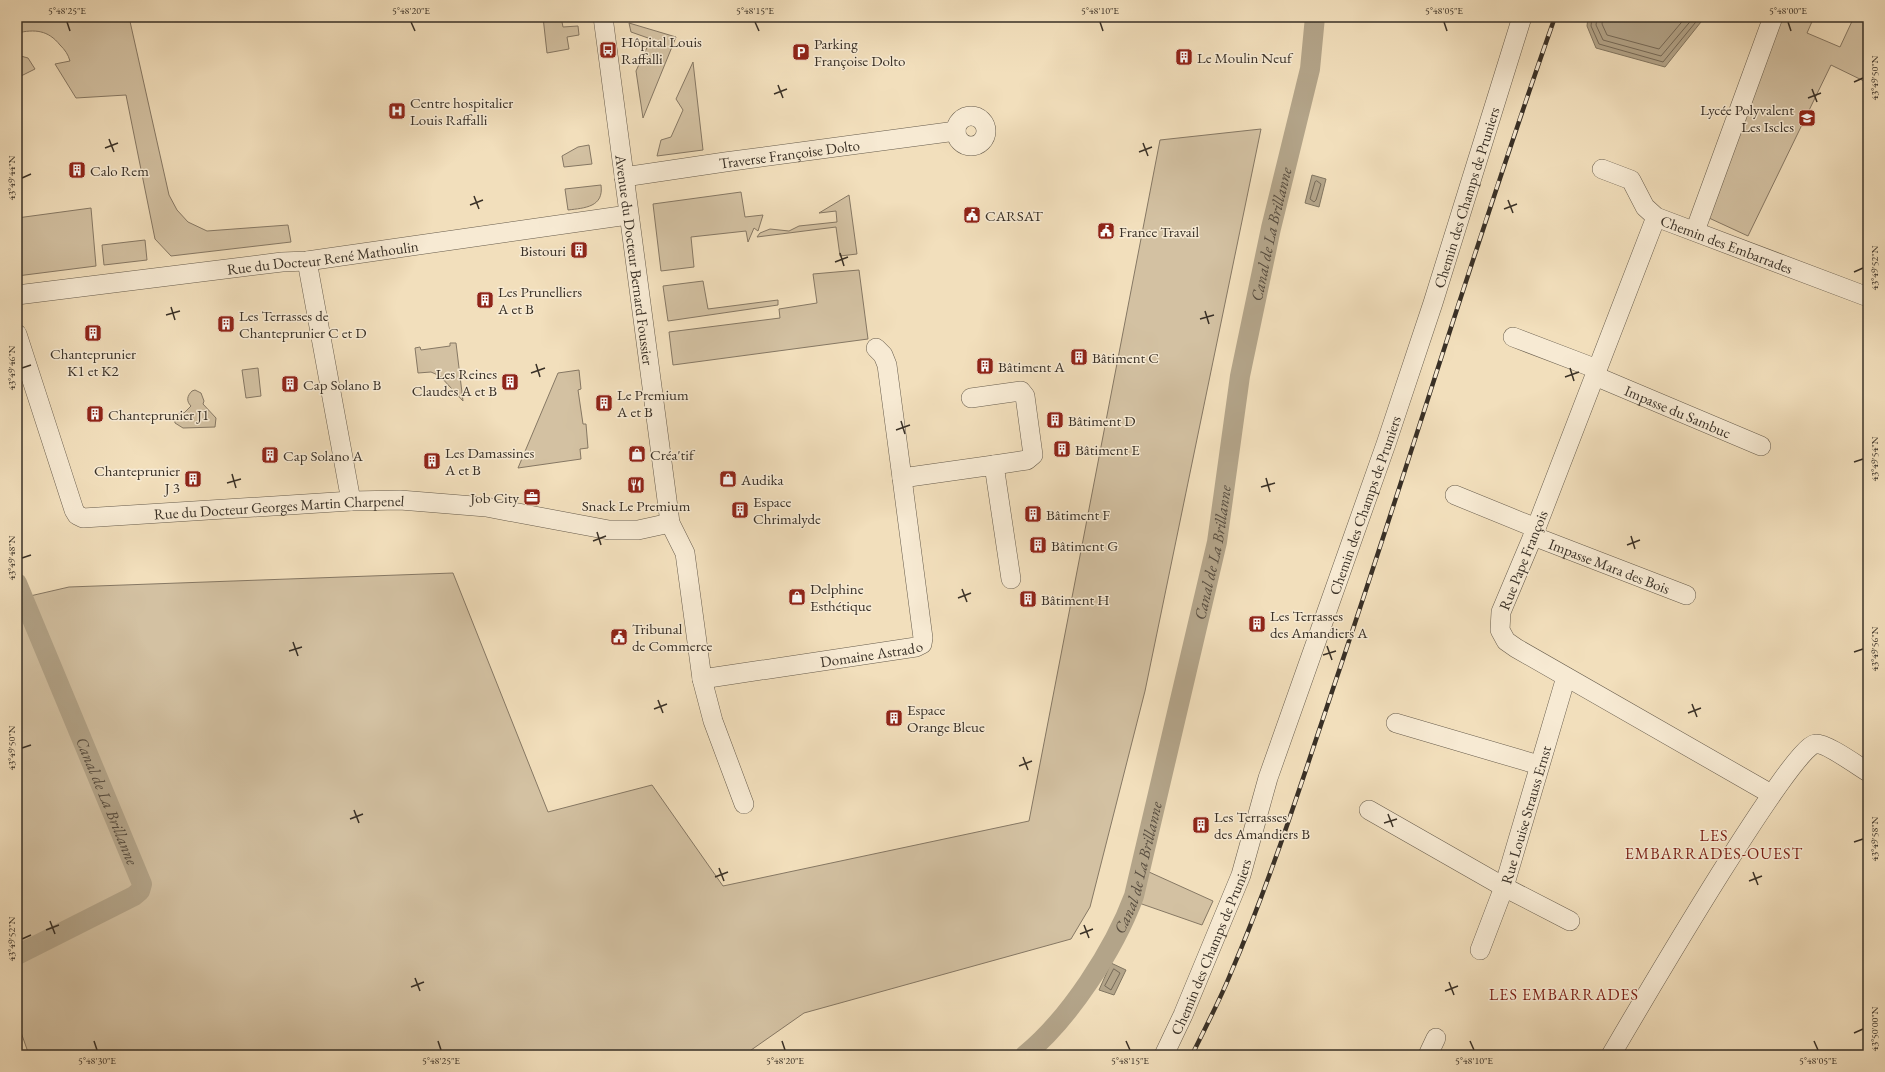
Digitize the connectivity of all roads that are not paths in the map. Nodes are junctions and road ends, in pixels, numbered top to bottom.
1 (603, 17) edge
2 (1522, 17) edge
3 (1773, 17) edge
4 (992, 142) dead end
5 (1602, 169) dead end
6 (624, 177) junction
7 (628, 215) junction
8 (1656, 217) junction
9 (1695, 231) junction
10 (307, 262) junction
11 (17, 295) edge
12 (1868, 297) edge
13 (17, 334) edge
14 (1513, 337) dead end
15 (876, 348) dead end
16 (1596, 373) junction
17 (971, 398) dead end
18 (1761, 446) dead end
19 (994, 465) junction
20 (902, 478) junction
21 (1455, 495) dead end
22 (351, 501) junction
23 (670, 523) junction
24 (1535, 532) junction
25 (1011, 579) dead end
26 (1686, 595) dead end
27 (1566, 677) junction
28 (702, 679) junction
29 (1396, 723) dead end
30 (1539, 765) junction
31 (1868, 772) edge
32 (1771, 794) junction
33 (744, 804) dead end
34 (1368, 810) dead end
35 (1504, 887) junction
36 (1570, 921) dead end
37 (1480, 950) dead end
38 (1436, 1038) dead end
39 (1164, 1055) edge
40 (1428, 1055) edge
41 (1611, 1055) edge

1 - 6 street, Avenue du Docteur Bernard Foussier
2 - 39 street, Chemin des Champs de Pruniers
3 - 9 street
4 - 6 street, Traverse Françoise Dolto
5 - 8 street, Chemin des Embarrades
6 - 7 street, Avenue du Docteur Bernard Foussier
7 - 10 street, Rue du Docteur René Mathoulin
7 - 23 street, Avenue du Docteur Bernard Foussier
8 - 9 street, Chemin des Embarrades
8 - 16 street, Rue Pape François
9 - 12 street, Chemin des Embarrades
10 - 11 street, Rue du Docteur René Mathoulin
10 - 22 street
13 - 22 street, Rue du Docteur Georges Martin Charpenel
14 - 16 street, Impasse du Sambuc
15 - 20 street, Domaine Astrado
16 - 18 street, Impasse du Sambuc
16 - 24 street, Rue Pape François
17 - 19 street
19 - 20 street
19 - 25 street
20 - 28 street, Domaine Astrado
21 - 24 street, Impasse Mara des Bois
22 - 23 street, Rue du Docteur Georges Martin Charpenel
23 - 28 street, Avenue du Docteur Bernard Foussier
24 - 26 street, Impasse Mara des Bois
24 - 27 street, Rue Pape François
27 - 30 street, Rue Louise Strauss Ernst
27 - 32 street, Rue Pape François
28 - 33 street, Avenue du Docteur Bernard Foussier
29 - 30 street
30 - 35 street, Rue Louise Strauss Ernst
31 - 32 street
32 - 41 street
34 - 35 street
35 - 36 street
35 - 37 street, Rue Louise Strauss Ernst
38 - 40 street

